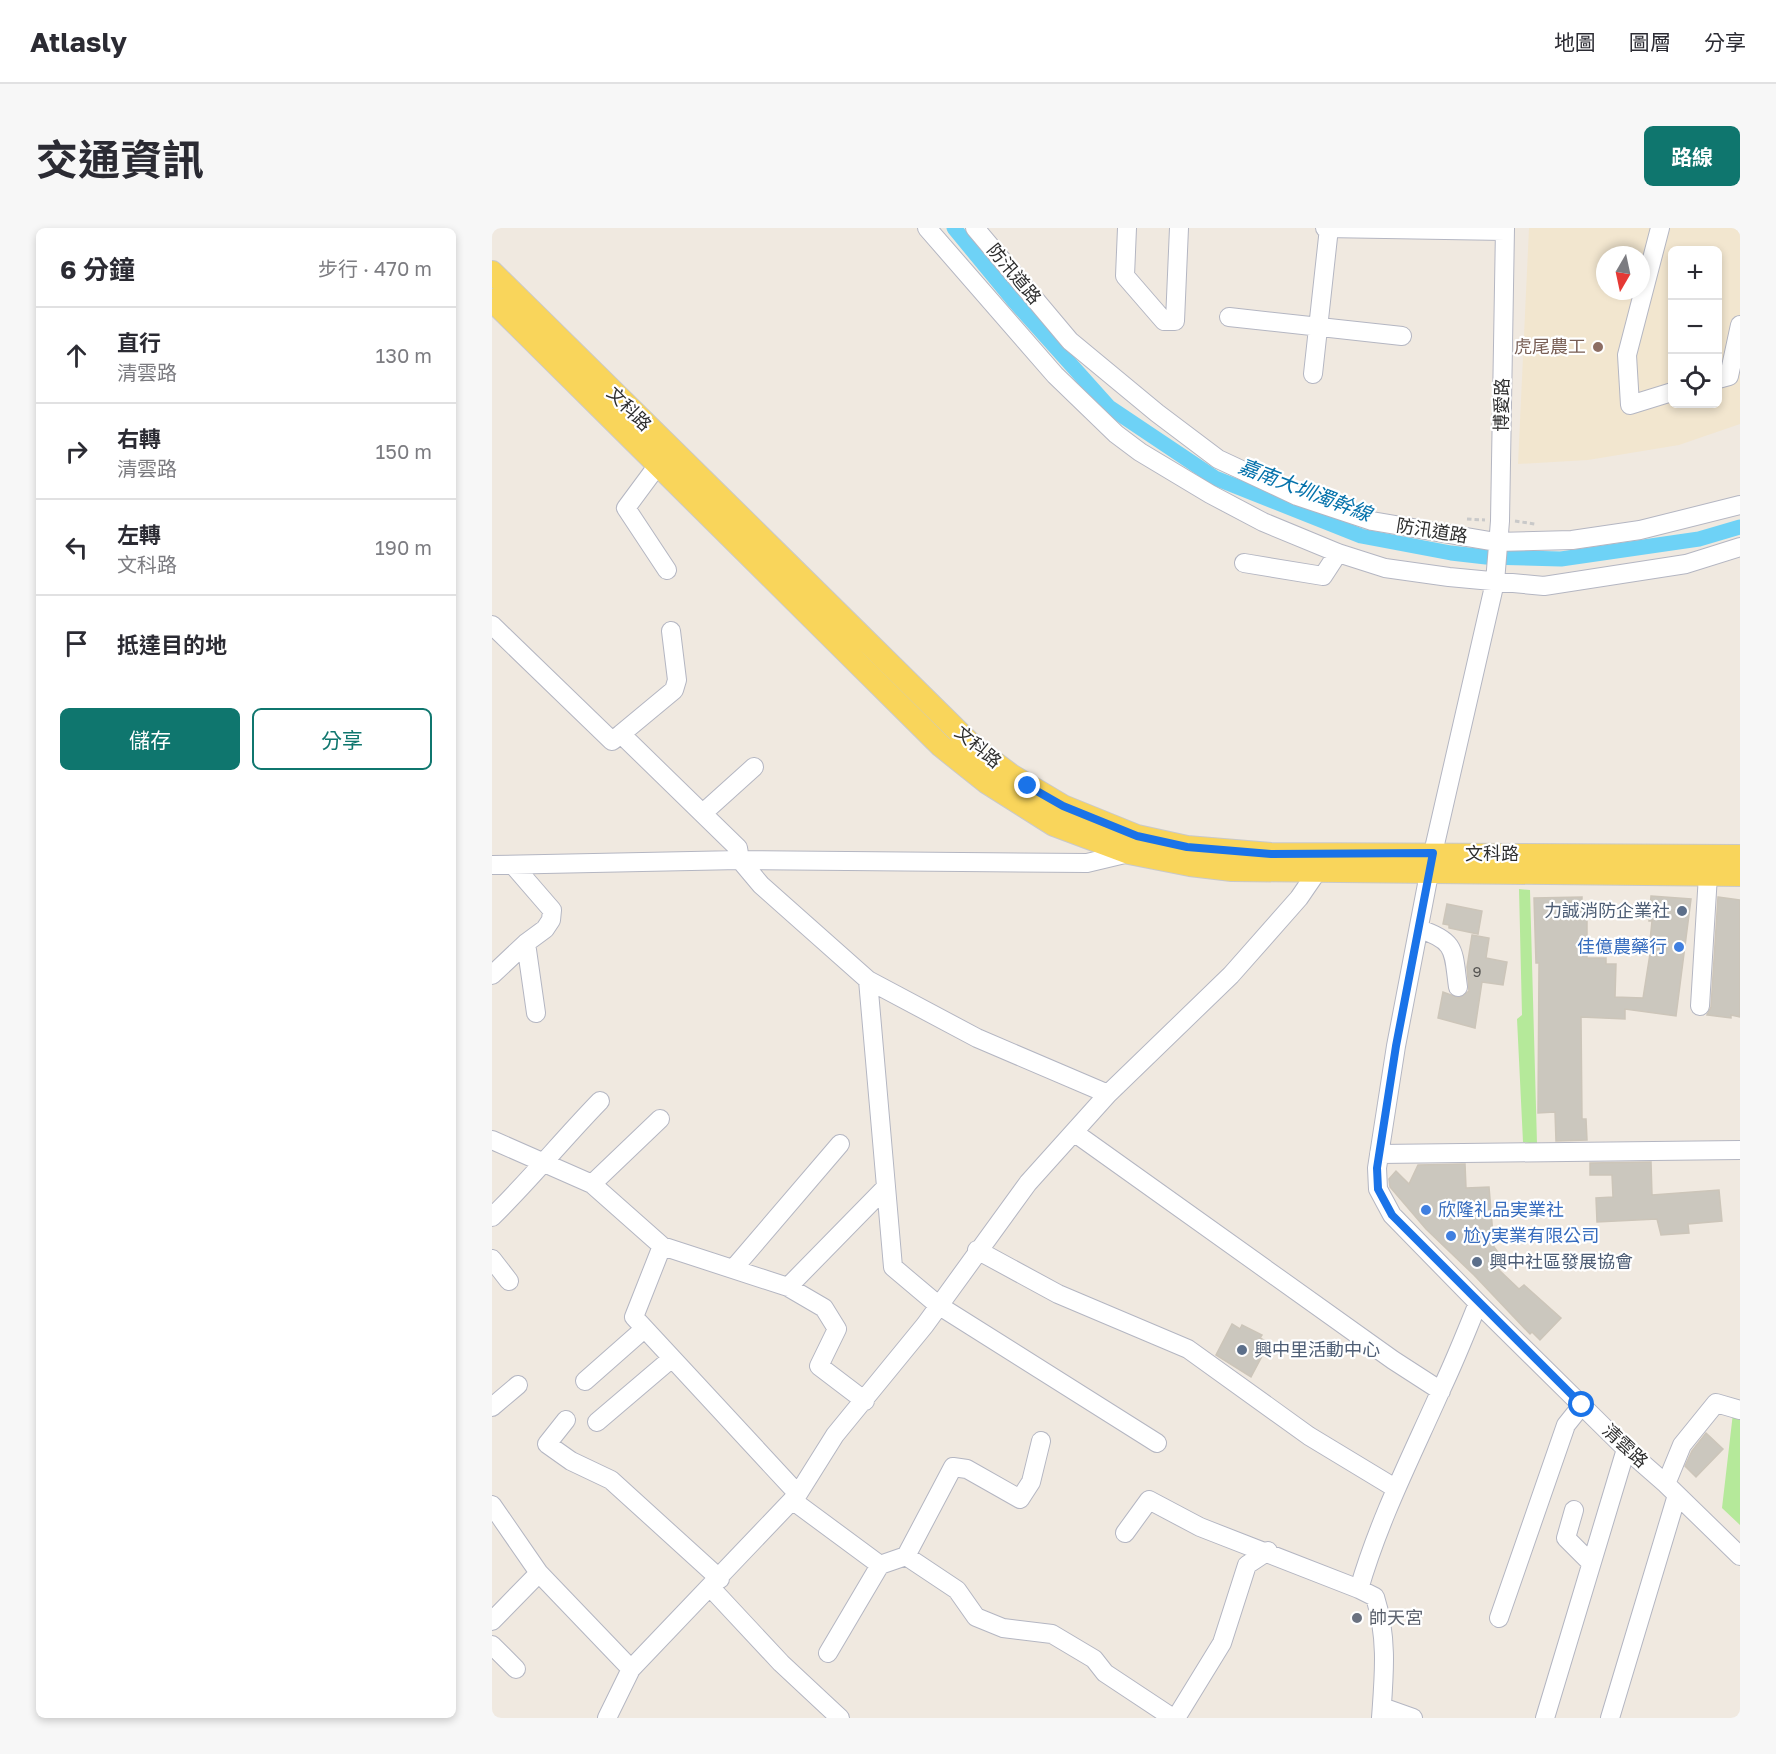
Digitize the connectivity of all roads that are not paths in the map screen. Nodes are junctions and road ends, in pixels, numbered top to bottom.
1 (927, 228) edge
2 (975, 228) edge
3 (1127, 228) edge
4 (1179, 228) edge
5 (1328, 228) edge
6 (1660, 228) edge
7 (1505, 229) edge
8 (492, 272) edge
9 (492, 300) edge
10 (1230, 317) dead end
11 (1740, 325) edge
12 (1318, 326) junction
13 (1402, 336) dead end
14 (1313, 374) dead end
15 (1722, 378) edge
16 (1668, 393) edge
17 (663, 457) junction
18 (1740, 505) edge
19 (1498, 544) junction
20 (1740, 547) edge
21 (1338, 553) junction
22 (1244, 563) dead end
23 (668, 570) dead end
24 (1495, 577) junction
25 (492, 625) edge
26 (671, 631) dead end
27 (621, 734) junction
28 (754, 767) dead end
29 (703, 813) junction
30 (1133, 845) junction
31 (1740, 856) edge
32 (740, 860) junction
33 (1323, 862) junction
34 (1431, 863) junction
35 (492, 865) edge
36 (513, 865) junction
37 (1708, 875) junction
38 (1740, 876) edge
39 (1419, 929) junction
40 (526, 943) junction
41 (492, 975) edge
42 (868, 980) junction
43 (1458, 987) dead end
44 (1700, 1006) dead end
45 (536, 1013) dead end
46 (1108, 1094) junction
47 (600, 1101) dead end
48 (660, 1119) dead end
49 (1075, 1133) junction
50 (492, 1140) edge
51 (840, 1144) dead end
52 (1740, 1150) edge
53 (1379, 1154) junction
54 (542, 1161) junction
55 (592, 1184) junction
56 (886, 1187) junction
57 (492, 1217) edge
58 (662, 1246) junction
59 (977, 1250) junction
60 (492, 1259) edge
61 (733, 1269) junction
62 (508, 1281) dead end
63 (788, 1287) junction
64 (1478, 1303) junction
65 (938, 1305) junction
66 (644, 1329) junction
67 (671, 1359) junction
68 (585, 1381) dead end
69 (518, 1385) dead end
70 (1441, 1391) junction
71 (865, 1401) junction
72 (1582, 1405) junction
73 (492, 1407) edge
74 (1740, 1410) edge
75 (566, 1420) dead end
76 (597, 1422) dead end
77 (1041, 1441) dead end
78 (1157, 1443) dead end
79 (1626, 1449) junction
80 (1395, 1488) junction
81 (1672, 1489) junction
82 (795, 1497) junction
83 (492, 1505) edge
84 (1574, 1510) dead end
85 (1125, 1533) dead end
86 (1268, 1551) junction
87 (906, 1556) junction
88 (1740, 1556) edge
89 (1590, 1563) junction
90 (880, 1565) junction
91 (539, 1573) junction
92 (715, 1583) junction
93 (1359, 1589) junction
94 (1499, 1618) dead end
95 (492, 1621) edge
96 (492, 1646) edge
97 (828, 1653) dead end
98 (516, 1669) dead end
99 (631, 1669) junction
100 (1382, 1712) edge
101 (607, 1718) edge
102 (840, 1718) edge
103 (1174, 1718) edge
104 (1413, 1718) edge
105 (1545, 1718) edge
106 (1610, 1718) edge

1 - 21 street
2 - 19 street, 防汛道路
3 - 4 street
5 - 7 street
5 - 12 street
6 - 16 street
7 - 19 street, 博愛路
8 - 17 main road, 文科路
9 - 17 main road, 文科路
10 - 12 street
11 - 15 street
12 - 13 street
12 - 14 street
17 - 23 street
17 - 30 main road, 文科路
18 - 19 street, 防汛道路
19 - 24 street, 博愛路
20 - 24 street
21 - 22 street
21 - 24 street
24 - 34 street
25 - 27 street
26 - 27 street
27 - 29 street
28 - 29 street
29 - 32 street
30 - 32 street
30 - 33 main road, 文科路
31 - 34 main road, 文科路
32 - 36 street
32 - 42 street
33 - 34 main road, 文科路
33 - 46 street
34 - 37 main road, 文科路
34 - 39 street, 清雲路
35 - 36 street
36 - 40 street
37 - 38 main road, 文科路
37 - 44 street
39 - 43 street
39 - 53 street, 清雲路
40 - 41 street
40 - 45 street
42 - 46 street
42 - 56 street
46 - 49 street
47 - 54 street
48 - 55 street
49 - 59 street
49 - 70 street
50 - 54 street
51 - 61 street
52 - 53 street
53 - 64 street, 清雲路
54 - 55 street
54 - 57 street
55 - 58 street
56 - 63 street
56 - 65 street
58 - 61 street
58 - 66 street
59 - 65 street
59 - 80 street
60 - 62 street
61 - 63 street
63 - 71 street
64 - 70 street
64 - 72 street, 清雲路
65 - 71 street
65 - 78 street
66 - 67 street
66 - 68 street
67 - 76 street
67 - 82 street
69 - 73 street
70 - 80 street
71 - 82 street
72 - 79 street, 清雲路
72 - 94 street
74 - 81 street
75 - 92 street
77 - 87 street
79 - 81 street, 清雲路
79 - 89 street
80 - 93 street
81 - 88 street, 清雲路
81 - 106 street
82 - 90 street
82 - 92 street
83 - 91 street
84 - 89 street
85 - 86 street
86 - 93 street
86 - 103 street
87 - 90 street
87 - 103 street
89 - 105 street
90 - 97 street
91 - 95 street
91 - 99 street
92 - 99 street
92 - 102 street
93 - 100 street
96 - 98 street
99 - 101 street
100 - 104 street

